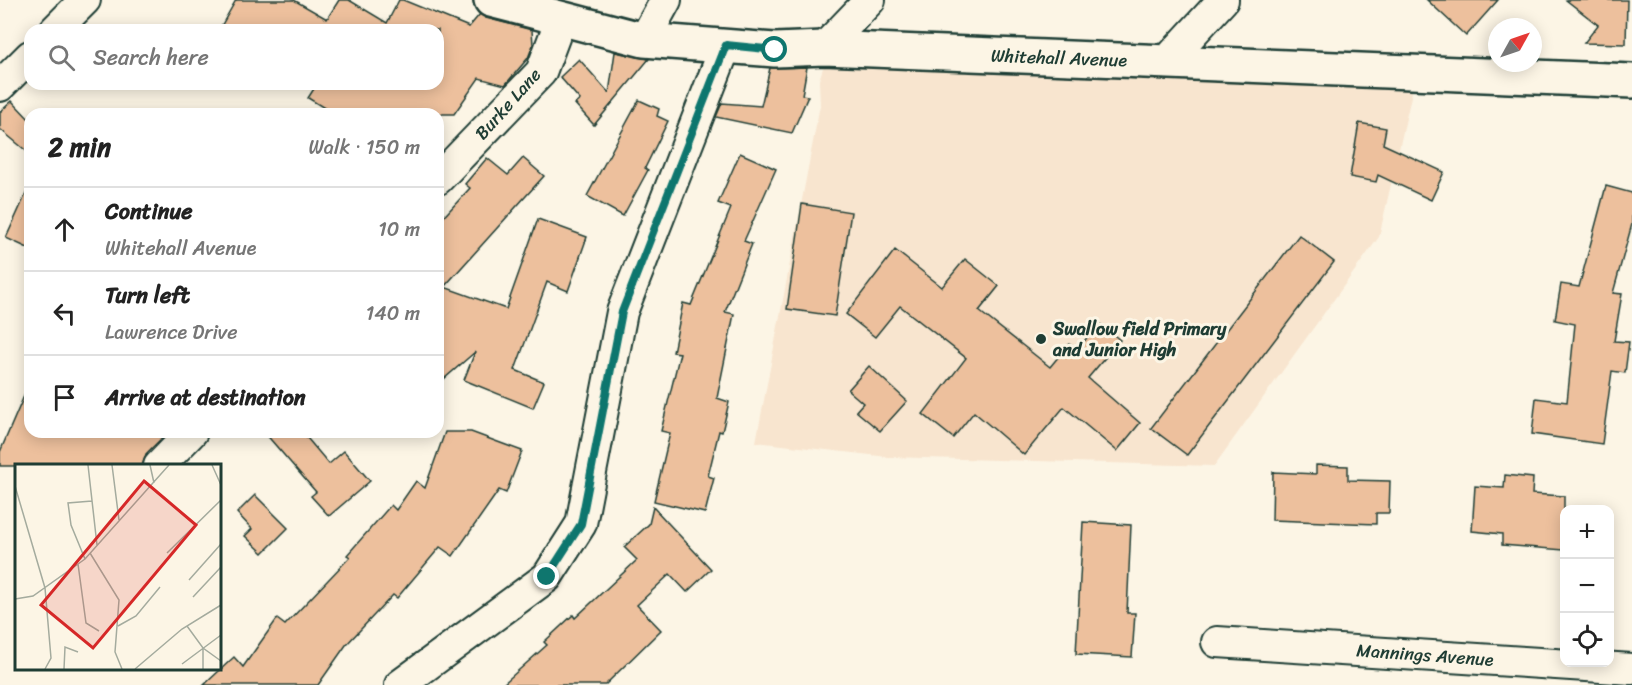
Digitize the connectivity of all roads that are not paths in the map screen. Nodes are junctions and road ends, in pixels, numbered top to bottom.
1 (85, 0) edge
2 (491, 0) edge
3 (666, 0) edge
4 (870, 0) edge
5 (1222, 0) edge
6 (561, 19) junction
7 (61, 24) edge
8 (644, 40) junction
9 (726, 45) junction
10 (824, 48) junction
11 (24, 62) edge
12 (1166, 62) junction
13 (1632, 81) edge
14 (0, 86) edge
15 (444, 172) edge
16 (186, 438) edge
17 (161, 464) edge
18 (1217, 642) dead end
19 (1632, 669) edge
20 (400, 685) edge

1 - 7 street
2 - 6 street, Whitehall Avenue
3 - 8 street
4 - 10 street
5 - 12 street
6 - 8 street, Whitehall Avenue
6 - 15 street, Burke Lane
8 - 9 street, Whitehall Avenue
9 - 10 street, Whitehall Avenue
9 - 20 street
10 - 12 street, Whitehall Avenue
11 - 14 street
12 - 13 street, Whitehall Avenue
16 - 17 street
18 - 19 street, Mannings Avenue

